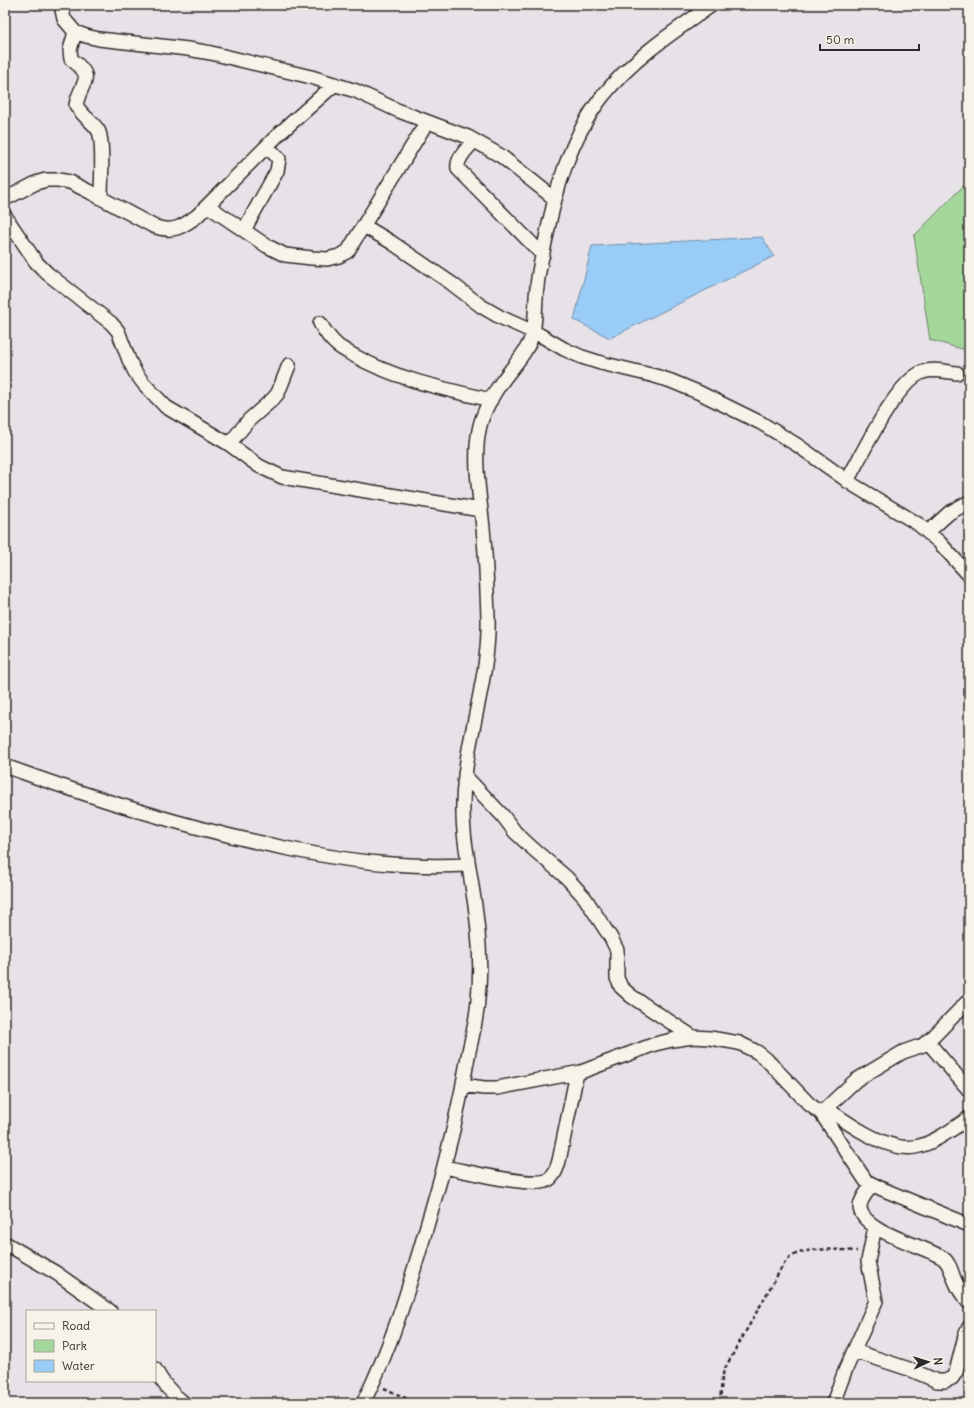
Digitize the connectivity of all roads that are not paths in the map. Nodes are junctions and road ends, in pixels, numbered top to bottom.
1 (61, 5) edge
2 (712, 5) edge
3 (75, 32) junction
4 (335, 84) junction
5 (428, 122) junction
6 (474, 140) junction
7 (267, 146) junction
8 (101, 198) junction
9 (555, 198) junction
10 (5, 199) edge
11 (208, 206) junction
12 (5, 216) edge
13 (364, 226) junction
14 (244, 230) junction
15 (543, 254) junction
16 (320, 323) dead end
17 (533, 333) junction
18 (289, 365) dead end
19 (957, 373) dead end
20 (490, 400) junction
21 (229, 444) junction
22 (847, 481) junction
23 (969, 502) edge
24 (481, 510) junction
25 (928, 532) junction
26 (969, 575) edge
27 (5, 766) edge
28 (465, 776) junction
29 (468, 865) junction
30 (969, 1000) edge
31 (693, 1037) junction
32 (927, 1041) junction
33 (577, 1073) junction
34 (464, 1085) junction
35 (969, 1090) edge
36 (824, 1111) junction
37 (969, 1118) edge
38 (444, 1167) junction
39 (872, 1185) junction
40 (969, 1224) edge
41 (875, 1228) junction
42 (5, 1243) edge
43 (969, 1303) edge
44 (109, 1310) edge
45 (969, 1327) edge
46 (854, 1351) junction
47 (156, 1371) edge
48 (184, 1403) edge
49 (363, 1403) edge
50 (833, 1403) edge

1 - 3 street
2 - 9 street
3 - 4 street
3 - 8 street
4 - 5 street
4 - 7 street
5 - 6 street
5 - 13 street
6 - 9 street
6 - 15 street
7 - 11 street
7 - 14 street
8 - 10 street
8 - 11 street
9 - 15 street
11 - 14 street
12 - 21 street
13 - 14 street
13 - 17 street
15 - 17 street
16 - 20 street
17 - 20 street
17 - 22 street
18 - 21 street
19 - 22 street
20 - 24 street
21 - 24 street
22 - 25 street
23 - 25 street
24 - 28 street
25 - 26 street
27 - 29 street
28 - 29 street
28 - 31 street
29 - 34 street
30 - 32 street
31 - 33 street
31 - 36 street
32 - 35 street
32 - 36 street
33 - 34 street
33 - 38 street
34 - 38 street
36 - 37 street
36 - 39 street
38 - 49 street
39 - 40 street
39 - 41 street
41 - 43 street
41 - 46 street
42 - 44 street
45 - 46 street
46 - 50 street
47 - 48 street

